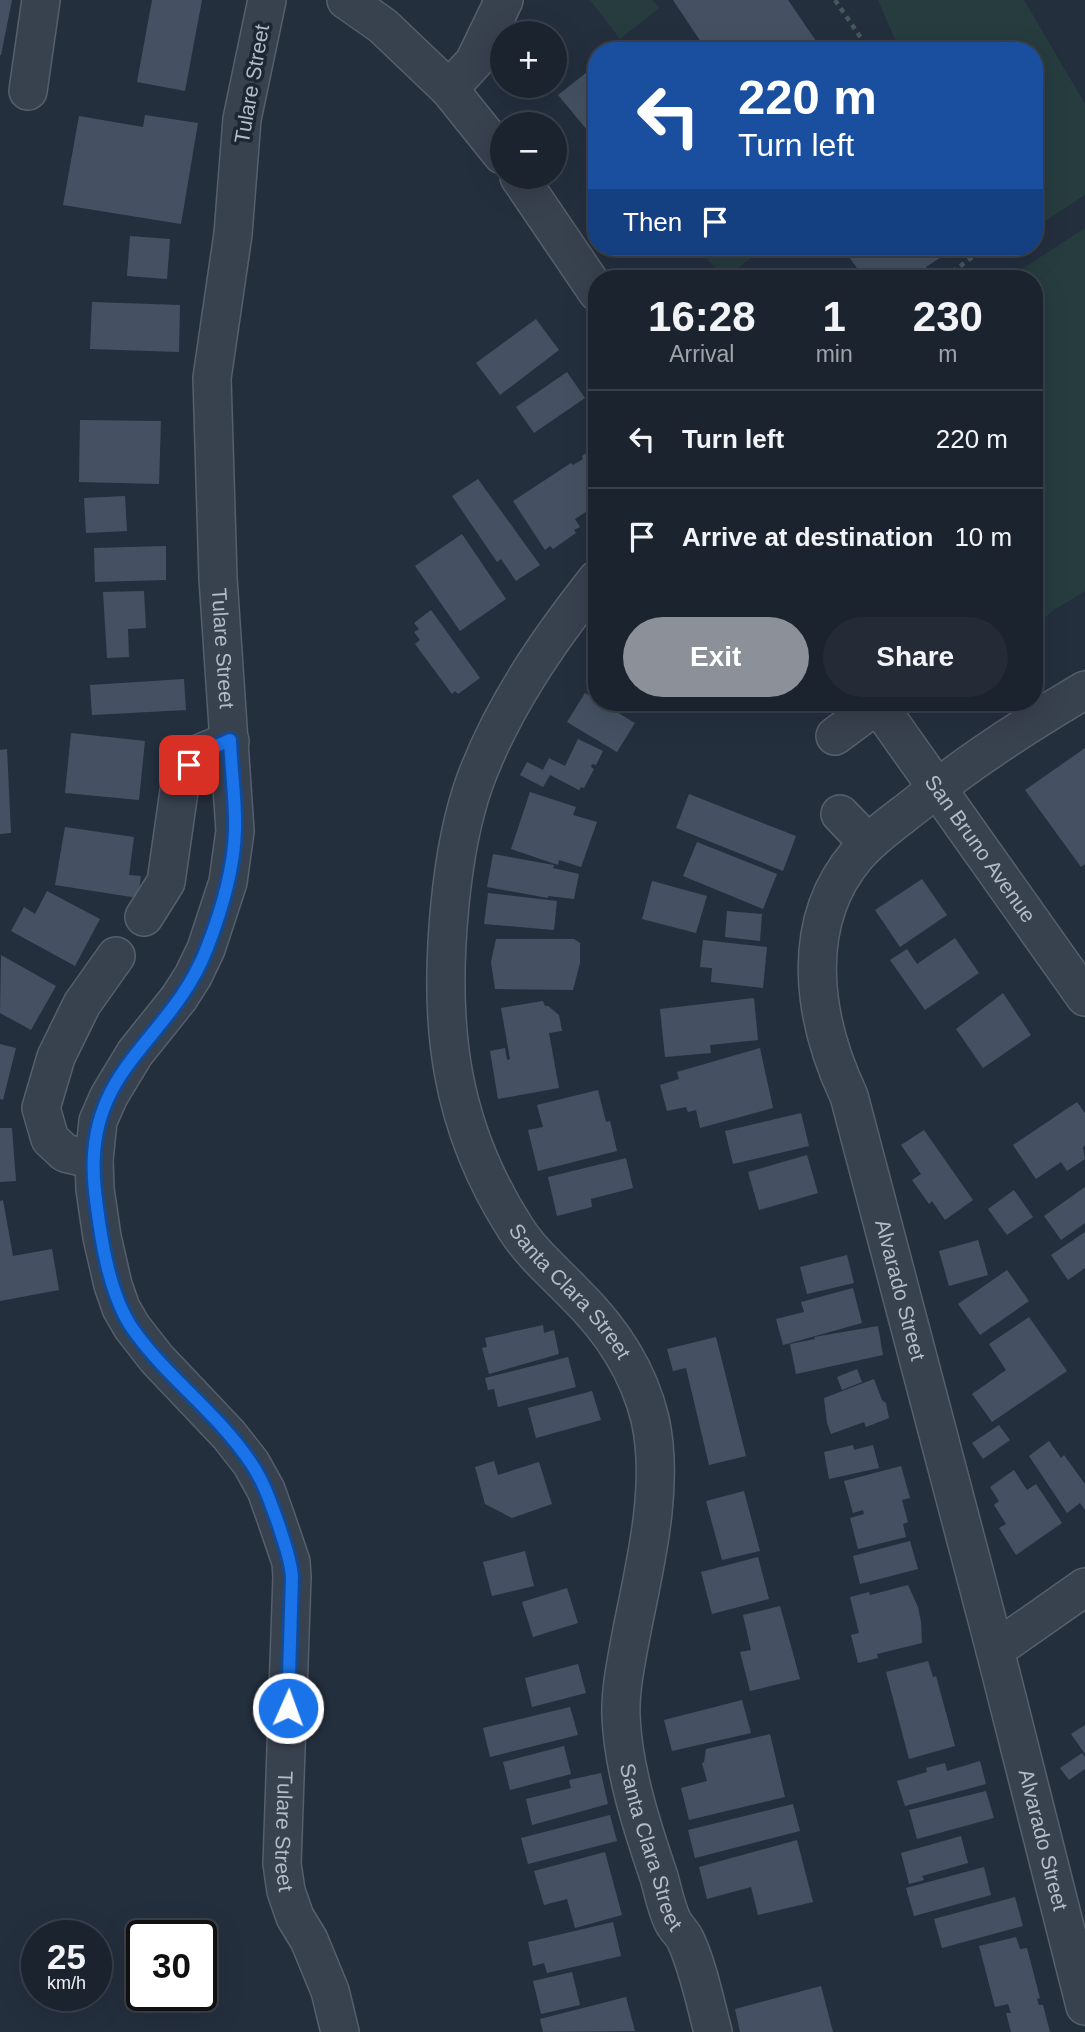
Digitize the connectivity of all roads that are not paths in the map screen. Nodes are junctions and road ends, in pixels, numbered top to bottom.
1 (41, 0) edge
2 (267, 0) edge
3 (346, 0) edge
4 (504, 0) edge
5 (449, 89) junction
6 (29, 91) dead end
7 (490, 140) edge
8 (527, 189) edge
9 (588, 279) edge
10 (588, 591) edge
11 (1085, 690) edge
12 (867, 711) edge
13 (883, 711) edge
14 (835, 736) dead end
15 (230, 740) junction
16 (937, 788) junction
17 (840, 814) dead end
18 (868, 843) junction
19 (144, 917) dead end
20 (116, 956) dead end
21 (1085, 997) edge
22 (94, 1160) junction
23 (1085, 1587) edge
24 (995, 1650) junction
25 (1085, 2006) edge
26 (340, 2032) edge
27 (713, 2032) edge

1 - 6 street
2 - 15 street, Tulare Street
3 - 5 street
4 - 5 street
5 - 7 street
8 - 9 street
10 - 27 street, Santa Clara Street
11 - 16 street, Alvarado Street
12 - 14 street
13 - 16 street, San Bruno Avenue
15 - 19 street
15 - 22 street, Tulare Street
16 - 18 street, Alvarado Street
16 - 21 street, San Bruno Avenue
17 - 18 street
18 - 24 street, Alvarado Street
20 - 22 street
22 - 26 street, Tulare Street
23 - 24 street
24 - 25 street, Alvarado Street

